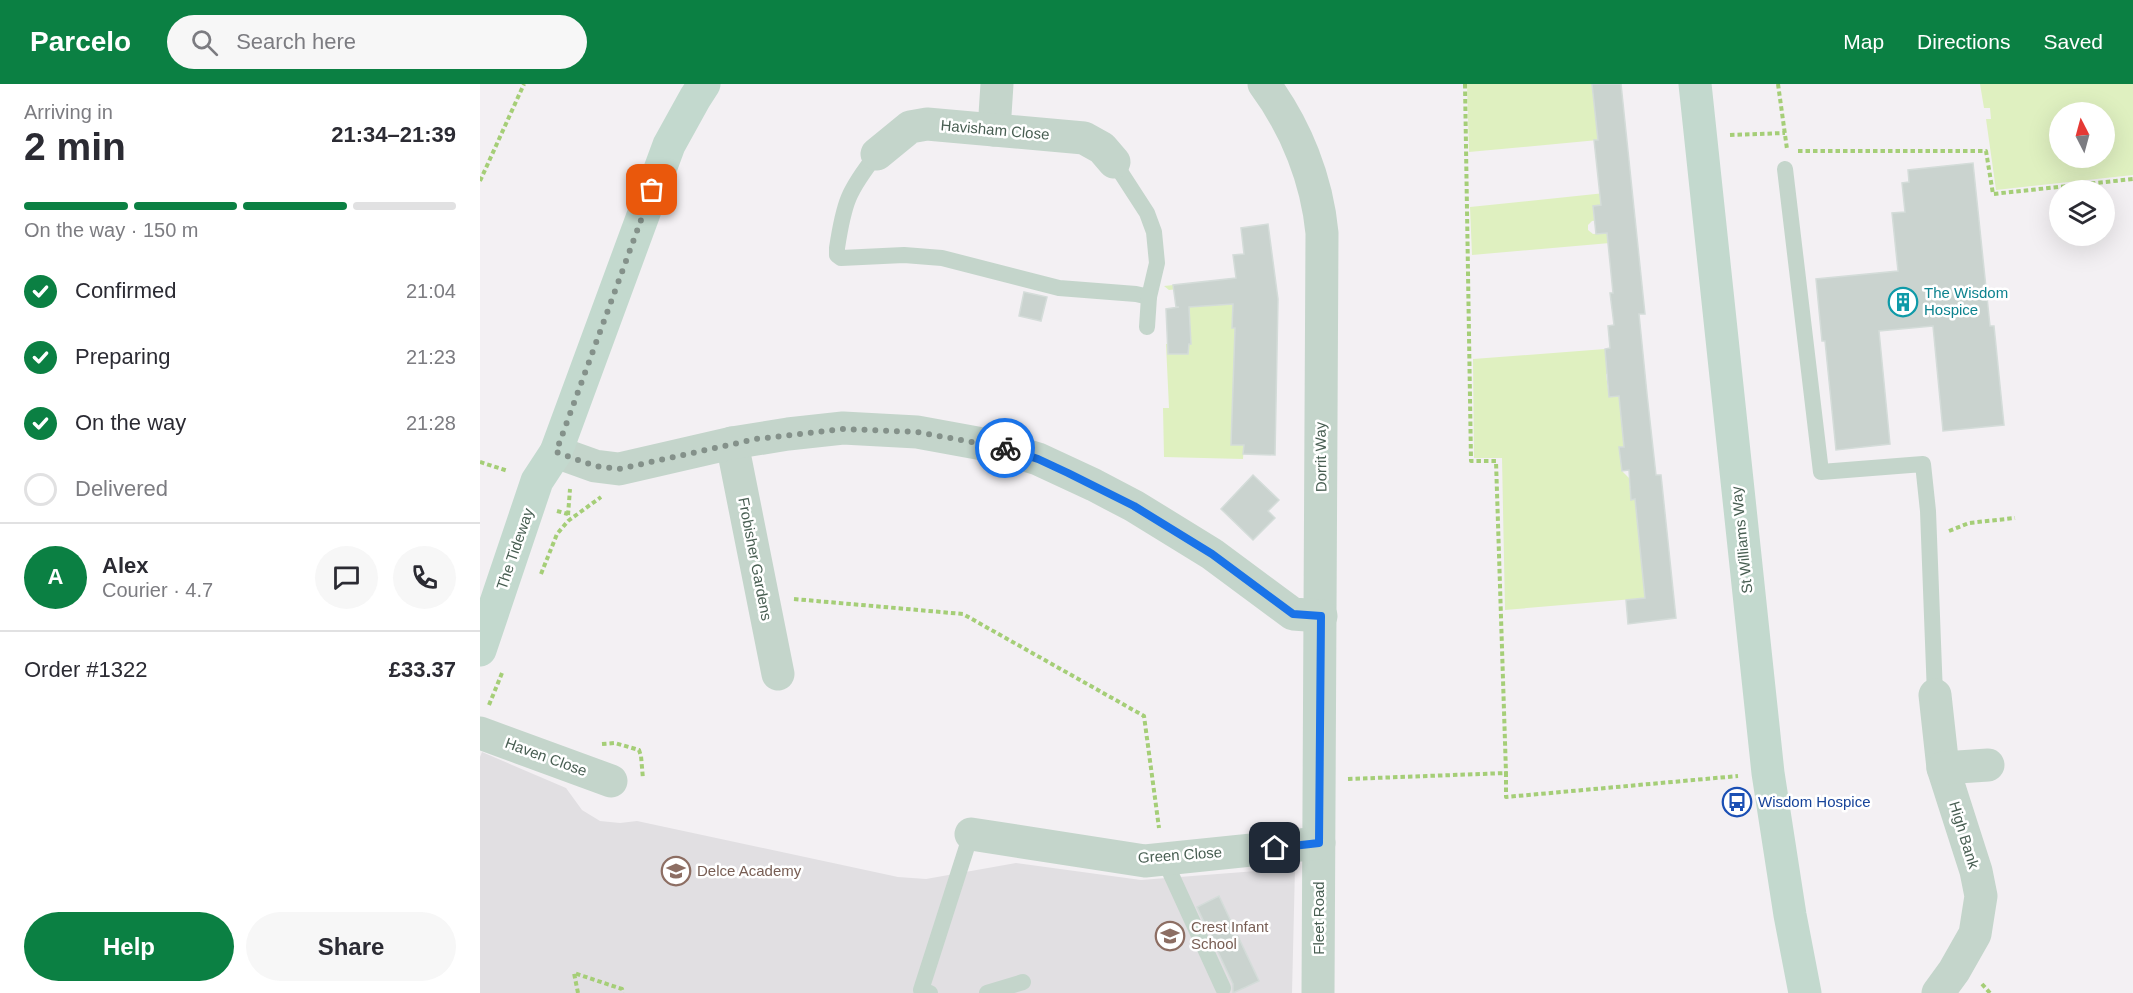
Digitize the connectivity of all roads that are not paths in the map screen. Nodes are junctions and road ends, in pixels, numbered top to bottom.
1 (704, 84) edge
2 (997, 84) edge
3 (1264, 84) edge
4 (1695, 84) edge
5 (994, 130) junction
6 (877, 154) joint
7 (1114, 162) joint
8 (1785, 169) dead end
9 (1149, 297) junction
10 (1147, 327) dead end
11 (732, 443) junction
12 (556, 452) junction
13 (1321, 616) junction
14 (491, 660) edge
15 (778, 674) dead end
16 (1935, 695) joint
17 (483, 721) edge
18 (1988, 765) dead end
19 (1943, 768) junction
20 (611, 781) dead end
21 (970, 834) joint
22 (1319, 843) junction
23 (1164, 859) junction
24 (1023, 982) dead end
25 (1954, 986) edge
26 (1223, 988) dead end
27 (930, 993) edge
28 (987, 993) edge
29 (1318, 993) edge
30 (1805, 993) edge

1 - 12 street, The Tideway
2 - 5 street
3 - 13 street, Dorrit Way
4 - 30 street, St Williams Way
5 - 6 street, Havisham Close
5 - 7 street, Havisham Close
6 - 9 lane
7 - 9 lane
8 - 16 lane
9 - 10 lane
11 - 12 street
11 - 13 street
11 - 15 street, Frobisher Gardens
12 - 14 street, The Tideway
13 - 22 street, Dorrit Way
16 - 19 street, High Bank
17 - 20 street, Haven Close
18 - 19 street
19 - 25 street, High Bank
21 - 23 street, Green Close
21 - 27 lane
22 - 23 street, Green Close
22 - 29 street, Fleet Road
23 - 26 lane
24 - 28 lane

